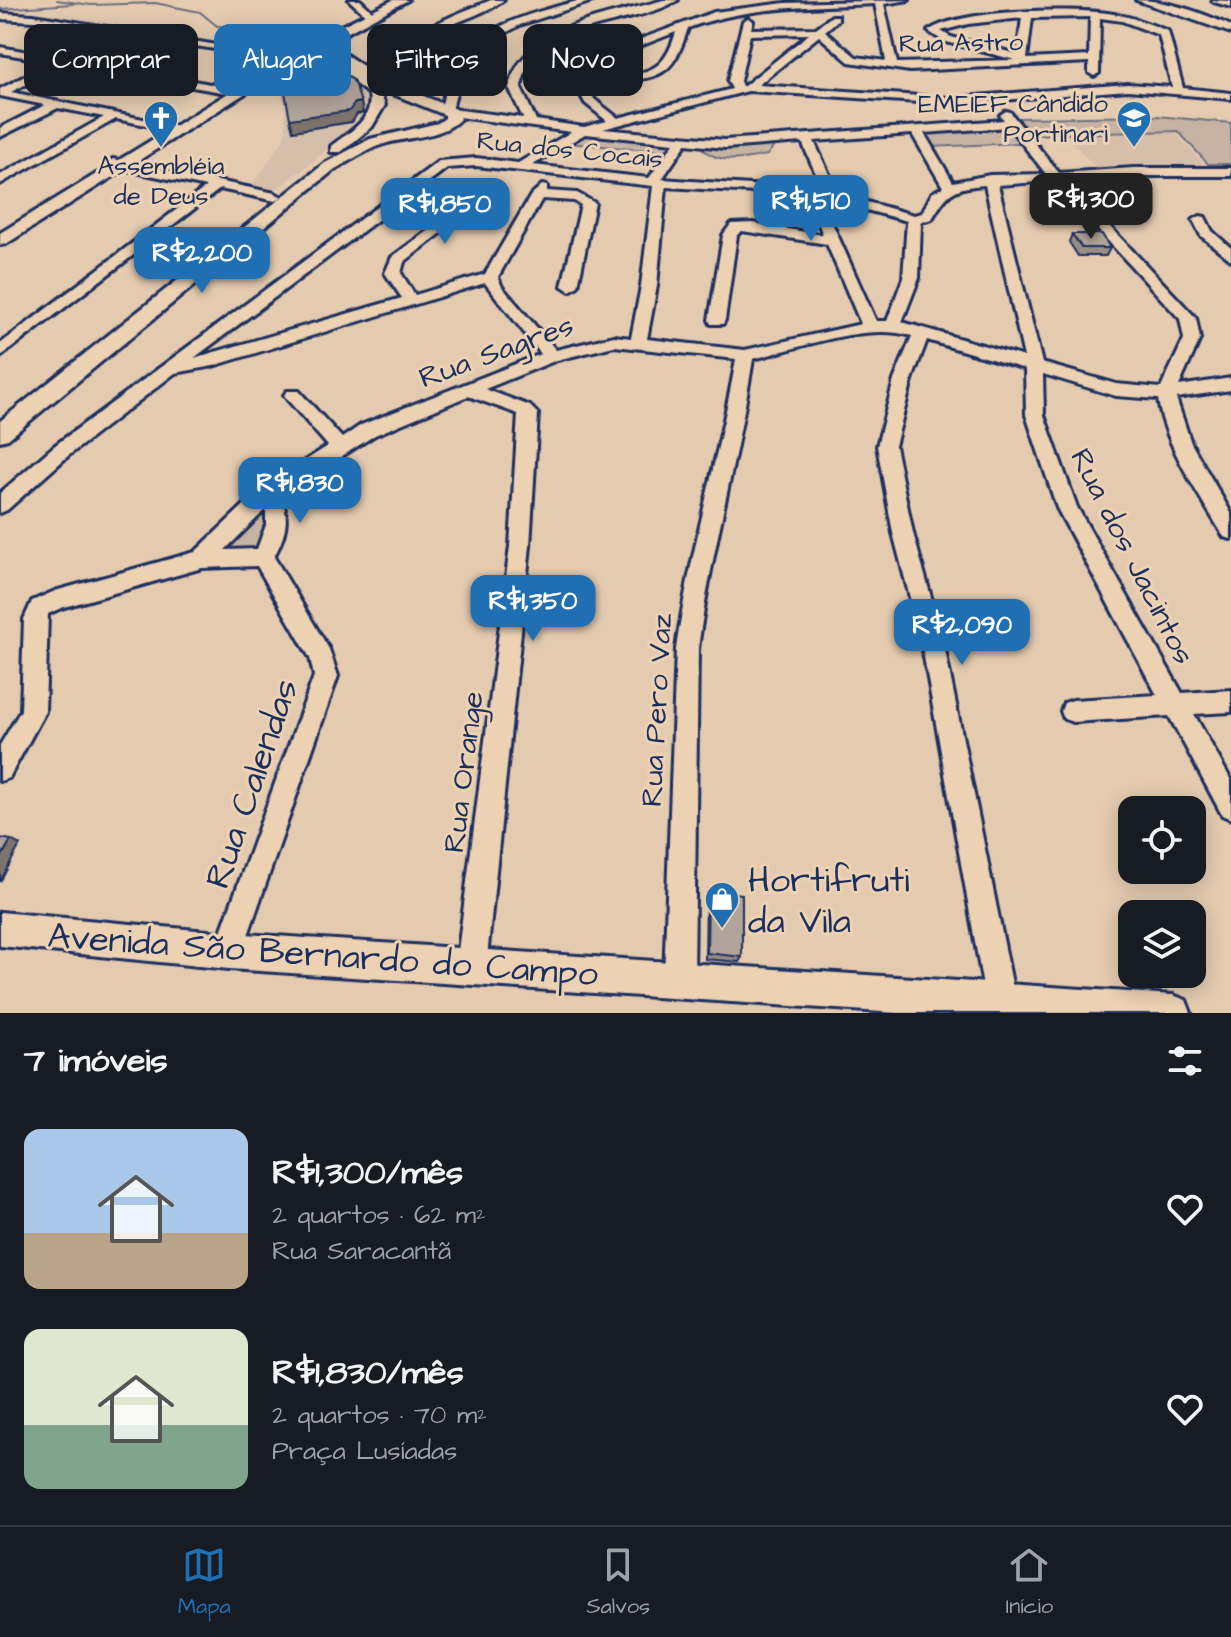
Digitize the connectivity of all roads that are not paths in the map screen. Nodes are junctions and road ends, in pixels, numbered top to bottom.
1 (354, 0) edge
2 (393, 0) edge
3 (402, 0) edge
4 (591, 0) edge
5 (673, 0) edge
6 (904, 0) edge
7 (1141, 0) edge
8 (1217, 0) edge
9 (879, 1) edge
10 (503, 2) edge
11 (1231, 4) edge
12 (751, 9) junction
13 (523, 11) dead end
14 (369, 13) junction
15 (1095, 14) junction
16 (0, 16) edge
17 (536, 17) junction
18 (1027, 17) junction
19 (835, 18) dead end
20 (548, 22) dead end
21 (1214, 22) junction
22 (348, 24) edge
23 (448, 24) edge
24 (599, 24) edge
25 (683, 27) junction
26 (1189, 27) dead end
27 (1177, 30) dead end
28 (1231, 30) edge
29 (819, 31) junction
30 (745, 32) junction
31 (1164, 33) junction
32 (643, 42) edge
33 (214, 46) edge
34 (0, 50) edge
35 (24, 54) edge
36 (1093, 59) junction
37 (1021, 61) junction
38 (523, 64) edge
39 (892, 66) junction
40 (351, 74) edge
41 (643, 74) edge
42 (24, 81) edge
43 (743, 88) junction
44 (1094, 89) junction
45 (1178, 90) junction
46 (0, 93) edge
47 (227, 96) edge
48 (406, 96) edge
49 (586, 96) edge
50 (1231, 96) edge
51 (994, 99) junction
52 (421, 103) junction
53 (56, 104) junction
54 (374, 114) junction
55 (115, 115) junction
56 (447, 116) junction
57 (614, 121) junction
58 (1012, 123) junction
59 (532, 124) junction
60 (177, 127) junction
61 (582, 131) junction
62 (917, 132) junction
63 (0, 133) edge
64 (394, 135) junction
65 (807, 140) junction
66 (681, 142) junction
67 (117, 164) junction
68 (520, 167) junction
69 (1230, 172) edge
70 (1056, 177) junction
71 (990, 179) junction
72 (0, 180) edge
73 (656, 182) junction
74 (217, 185) junction
75 (949, 187) junction
76 (484, 193) dead end
77 (832, 195) junction
78 (275, 197) junction
79 (914, 219) junction
80 (1200, 220) dead end
81 (0, 233) edge
82 (0, 240) edge
83 (830, 240) junction
84 (1231, 256) edge
85 (490, 277) junction
86 (570, 286) dead end
87 (411, 301) junction
88 (717, 320) dead end
89 (893, 325) junction
90 (870, 327) junction
91 (922, 332) junction
92 (638, 343) junction
93 (0, 352) edge
94 (745, 355) junction
95 (552, 356) junction
96 (1034, 366) junction
97 (170, 368) junction
98 (1231, 384) edge
99 (466, 389) junction
100 (1166, 394) junction
101 (293, 395) dead end
102 (0, 417) edge
103 (0, 433) edge
104 (340, 448) junction
105 (269, 493) junction
106 (0, 505) edge
107 (1231, 531) edge
108 (263, 557) junction
109 (202, 559) junction
110 (1231, 701) edge
111 (1176, 706) junction
112 (1073, 711) dead end
113 (10, 735) edge
114 (0, 769) edge
115 (1231, 806) edge
116 (0, 929) edge
117 (229, 951) junction
118 (471, 967) junction
119 (679, 978) junction
120 (1001, 1003) junction
121 (1173, 1013) edge

1 - 14 street
2 - 14 main road
3 - 14 main road
4 - 17 street
5 - 24 street
6 - 9 street
7 - 21 street
8 - 11 street
9 - 12 street
9 - 39 street
10 - 23 street
12 - 25 street
12 - 30 street
13 - 17 street
14 - 22 main road
15 - 18 street
15 - 31 street
15 - 36 street
16 - 33 street
17 - 20 street
17 - 56 street
18 - 37 street
18 - 37 street
19 - 29 street
21 - 26 street
21 - 28 street
25 - 32 street
25 - 41 street
27 - 31 street
29 - 30 street
29 - 39 street, Rua Astro
29 - 43 street
30 - 43 street
31 - 45 street
34 - 35 street
36 - 37 street, Rua Astro
36 - 44 street
37 - 39 street, Rua Astro
38 - 59 street
40 - 54 main road
42 - 46 street
43 - 51 street
43 - 57 street
44 - 45 street
44 - 51 street
45 - 50 street
46 - 53 street
47 - 60 main road
48 - 52 main road
49 - 57 street
51 - 58 street
52 - 54 main road
52 - 56 main road
53 - 55 street
53 - 63 street
54 - 64 main road
54 - 78 main road
55 - 60 street
55 - 72 street
56 - 59 street
56 - 64 main road
57 - 61 street
58 - 62 street
58 - 70 street
59 - 61 street
60 - 67 main road
61 - 66 street
61 - 68 street
62 - 65 street
62 - 75 street
64 - 103 main road
65 - 66 street
65 - 77 street
66 - 73 street
67 - 74 street
67 - 81 main road
67 - 82 main road
68 - 73 street, Rua dos Cocais
68 - 97 street, Rua dos Cocais
69 - 70 street
70 - 71 street
70 - 100 street
71 - 75 street
71 - 96 street, Rua dos Jacintos
73 - 77 street, Rua dos Cocais
73 - 92 street
74 - 78 street
74 - 93 street
75 - 79 street
76 - 87 street
77 - 79 street, Rua dos Cocais
77 - 83 street
78 - 102 main road
79 - 89 street
80 - 84 street
83 - 88 street
83 - 90 street
85 - 86 street
85 - 87 street
85 - 95 street
87 - 97 street
89 - 90 street, Rua Sagres
89 - 91 street, Rua Sagres
90 - 94 street, Rua Sagres
91 - 96 street, Rua Sagres
91 - 120 street
92 - 94 street, Rua Sagres
92 - 95 street, Rua Sagres
94 - 119 street, Rua Pero Vaz
95 - 99 street, Rua Sagres
96 - 100 street, Rua Sagres
96 - 111 street, Rua dos Jacintos
97 - 106 street, Rua dos Cocais
98 - 100 street, Rua Sagres
99 - 104 street, Rua Sagres
99 - 118 street, Rua Orange
100 - 107 street
101 - 104 street
104 - 105 street, Rua Sagres
105 - 108 street
105 - 109 street, Rua Sagres
108 - 109 street
108 - 117 street, Rua Calendas
109 - 113 street
110 - 111 street
111 - 112 street
111 - 115 street, Rua dos Jacintos
113 - 114 street
116 - 117 main road, Avenida São Bernardo do Campo
117 - 118 main road, Avenida São Bernardo do Campo
118 - 119 main road, Avenida São Bernardo do Campo
119 - 120 main road, Avenida São Bernardo do Campo
120 - 121 main road, Avenida São Bernardo do Campo

